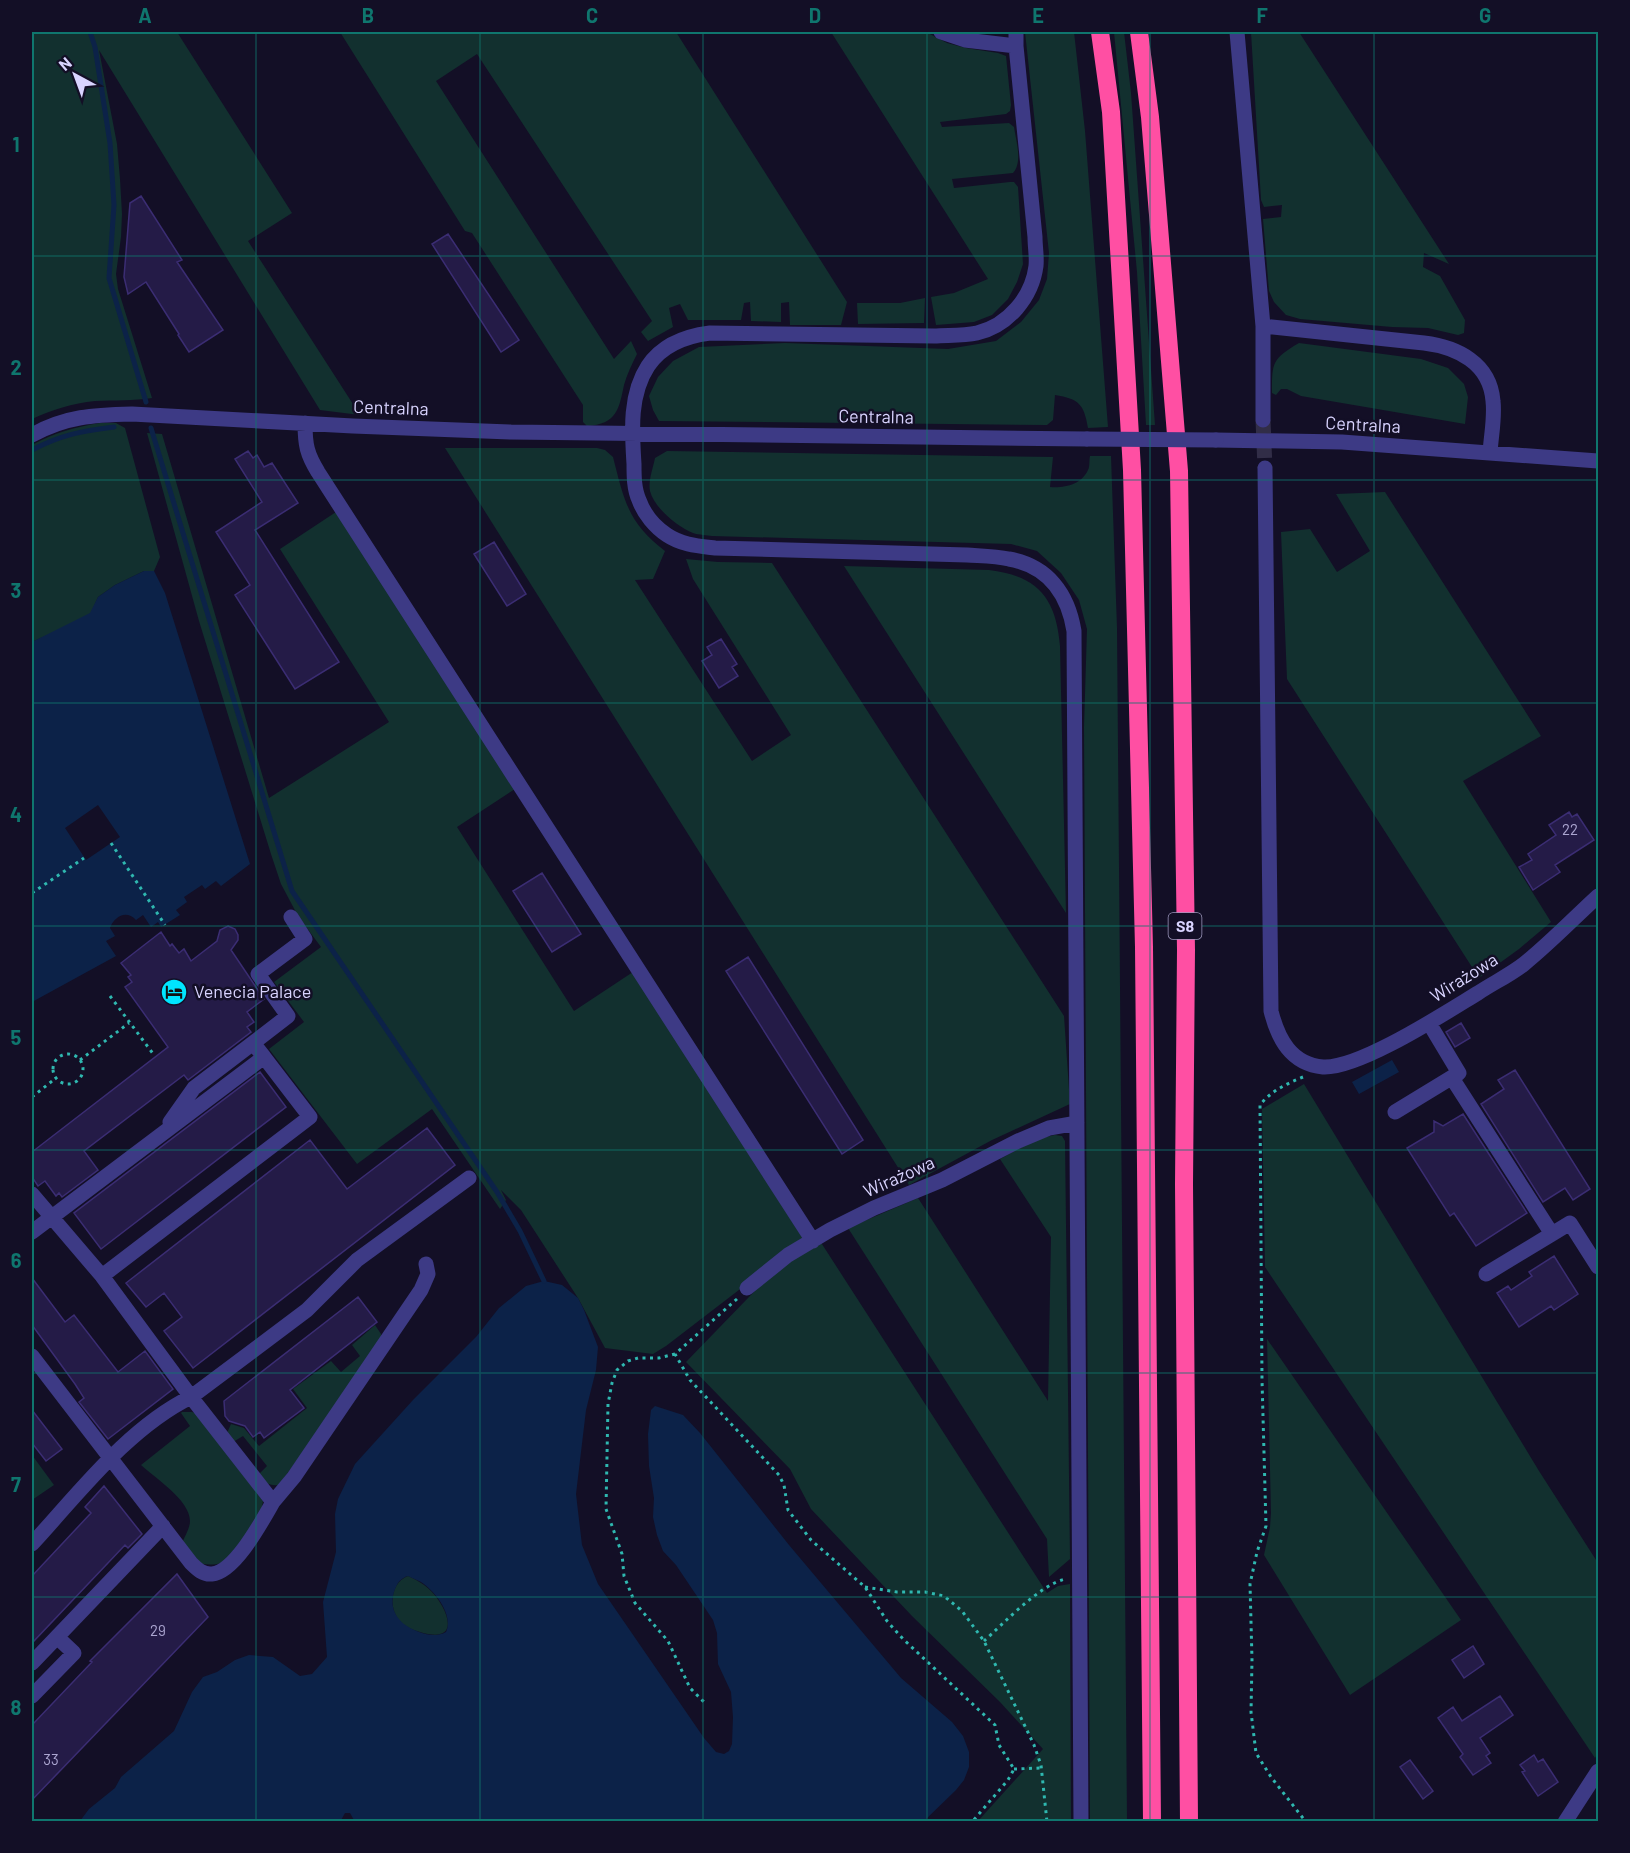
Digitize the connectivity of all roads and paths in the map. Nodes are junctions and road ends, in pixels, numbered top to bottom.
1 (941, 32) edge
2 (1100, 32) edge
3 (1139, 32) edge
4 (1238, 32) edge
5 (1016, 39) edge
6 (1263, 326) junction
7 (1263, 420) tunnel mouth
8 (305, 423) junction
9 (632, 434) junction
10 (32, 435) edge
11 (1490, 453) junction
12 (1599, 461) edge
13 (1265, 468) tunnel mouth
14 (111, 843) dead end
15 (84, 858) dead end
16 (32, 893) edge
17 (1599, 896) edge
18 (291, 917) dead end
19 (165, 925) dead end
20 (110, 996) dead end
21 (129, 1023) junction
22 (1429, 1023) junction
23 (253, 1043) junction
24 (154, 1055) dead end
25 (264, 1057) junction
26 (80, 1060) junction
27 (1333, 1066) junction
28 (56, 1078) junction
29 (1452, 1078) junction
30 (32, 1097) edge
31 (1395, 1112) dead end
32 (1077, 1123) junction
33 (164, 1132) junction
34 (469, 1178) dead end
35 (32, 1194) edge
36 (51, 1217) junction
37 (32, 1232) edge
38 (1552, 1234) junction
39 (813, 1241) junction
40 (426, 1264) dead end
41 (1599, 1267) edge
42 (1486, 1274) dead end
43 (102, 1276) junction
44 (747, 1288) joint
45 (675, 1354) junction
46 (32, 1356) edge
47 (191, 1397) junction
48 (111, 1459) junction
49 (273, 1502) junction
50 (163, 1526) junction
51 (32, 1544) edge
52 (1080, 1575) junction
53 (865, 1587) junction
54 (57, 1637) junction
55 (984, 1641) junction
56 (32, 1663) edge
57 (32, 1696) edge
58 (704, 1702) dead end
59 (1042, 1768) junction
60 (1014, 1769) junction
61 (1599, 1771) edge
62 (972, 1821) edge
63 (1047, 1821) edge
64 (1081, 1821) edge
65 (1152, 1821) edge
66 (1189, 1821) edge
67 (1306, 1821) edge
68 (1565, 1821) edge

1 - 5 street
2 - 65 highway, S8
3 - 66 highway, S8
4 - 6 street
5 - 9 street
6 - 7 street
6 - 11 street
8 - 9 street, Centralna
8 - 10 street, Centralna
8 - 39 street
9 - 11 street, Centralna, bridge
9 - 32 street
11 - 12 street, Centralna
13 - 27 street
14 - 19 path
15 - 16 path
17 - 22 street, Wirażowa
18 - 23 street
20 - 21 path
21 - 24 path
21 - 26 path
22 - 27 street, Wirażowa
22 - 29 street
23 - 25 street
23 - 33 street
25 - 33 street
25 - 43 street
26 - 28 path
26 - 28 path
27 - 67 path
28 - 30 path
29 - 31 street
29 - 38 street
32 - 39 street, Wirażowa
32 - 52 street
33 - 36 street
34 - 47 street
35 - 36 street
36 - 37 street
36 - 43 street
38 - 41 street
38 - 42 street
39 - 44 street, Wirażowa
40 - 49 street
43 - 47 street
44 - 45 path
45 - 53 path
45 - 58 path
46 - 48 street
47 - 48 street
47 - 49 street
48 - 50 street
48 - 51 street
49 - 50 street
50 - 54 street
52 - 55 path
52 - 64 street
53 - 55 path
53 - 60 path
54 - 56 street
54 - 57 street
55 - 59 path
59 - 60 path
59 - 63 path
60 - 62 path
61 - 68 street

